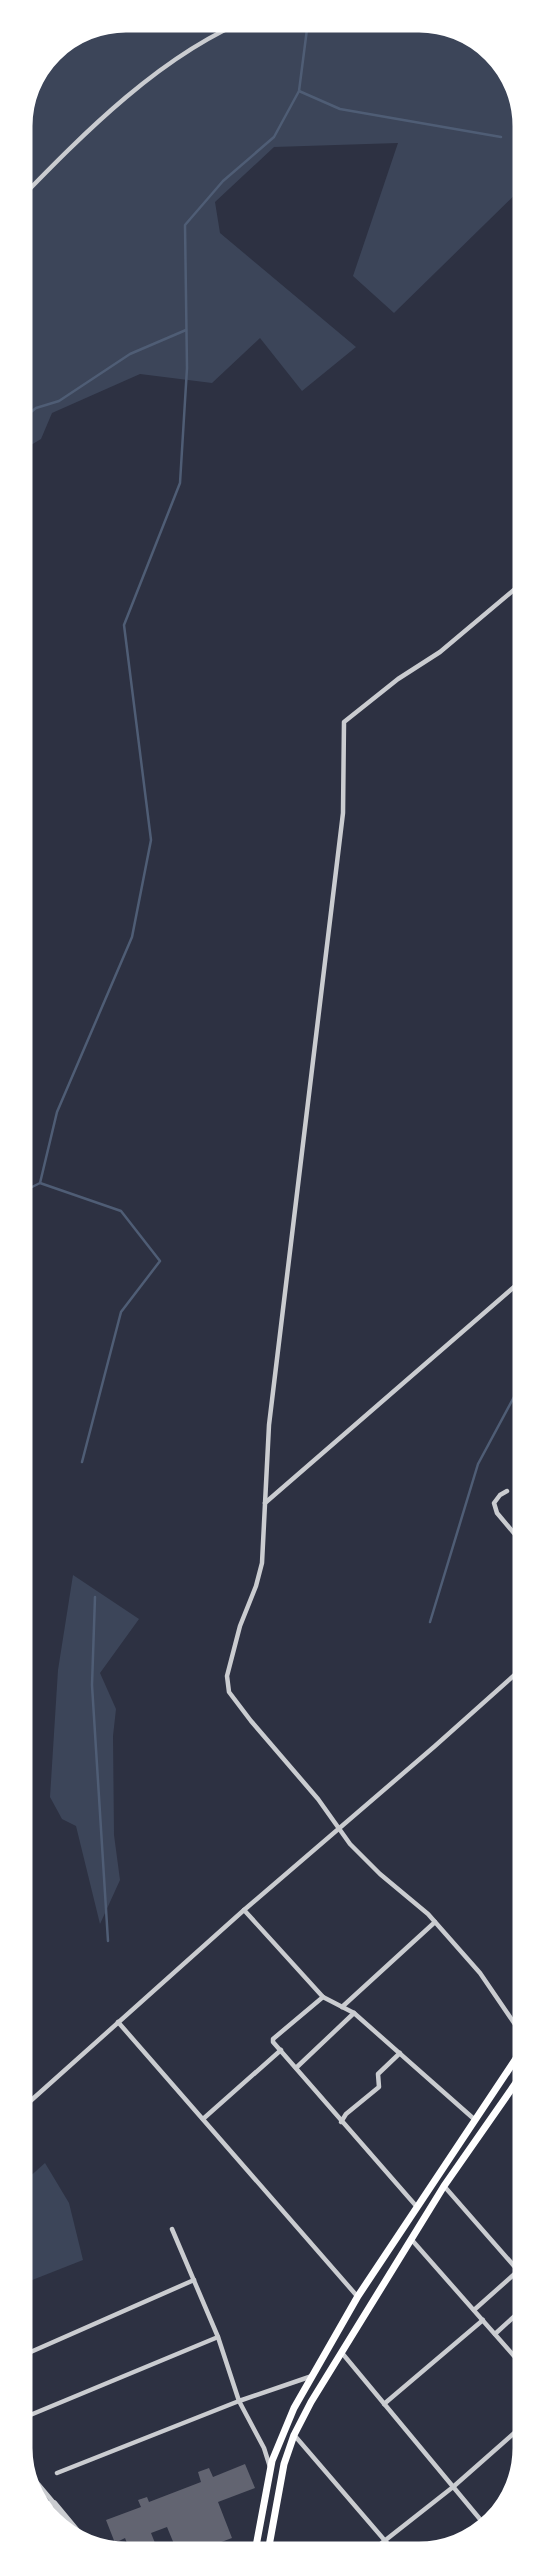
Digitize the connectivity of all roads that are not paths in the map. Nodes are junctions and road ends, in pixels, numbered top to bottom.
1 (230, 28) edge
2 (28, 191) edge
3 (517, 588) edge
4 (517, 1284) edge
5 (507, 1491) dead end
6 (264, 1503) junction
7 (517, 1537) edge
8 (517, 1672) edge
9 (339, 1828) junction
10 (244, 1910) junction
11 (435, 1922) junction
12 (323, 1997) junction
13 (342, 2007) junction
14 (354, 2013) junction
15 (118, 2022) junction
16 (517, 2025) edge
17 (281, 2050) junction
18 (400, 2053) junction
19 (517, 2054) edge
20 (514, 2058) junction
21 (517, 2060) edge
22 (297, 2067) junction
23 (517, 2083) edge
24 (28, 2103) edge
25 (203, 2119) junction
26 (474, 2119) junction
27 (341, 2122) junction
28 (444, 2186) junction
29 (417, 2207) junction
30 (172, 2229) dead end
31 (411, 2238) junction
32 (517, 2268) edge
33 (517, 2272) edge
34 (194, 2280) junction
35 (358, 2296) junction
36 (474, 2310) junction
37 (517, 2314) edge
38 (483, 2320) junction
39 (495, 2334) junction
40 (218, 2337) junction
41 (341, 2352) junction
42 (28, 2353) edge
43 (517, 2359) edge
44 (312, 2376) junction
45 (239, 2401) junction
46 (384, 2404) junction
47 (28, 2416) edge
48 (517, 2431) edge
49 (294, 2435) junction
50 (271, 2468) junction
51 (57, 2473) dead end
52 (32, 2477) edge
53 (453, 2487) junction
54 (54, 2503) junction
55 (45, 2505) edge
56 (483, 2522) edge
57 (80, 2534) edge
58 (386, 2540) junction
59 (256, 2546) edge
60 (269, 2546) edge
61 (378, 2546) edge
62 (391, 2546) edge

1 - 2 street
3 - 6 street
4 - 6 street
5 - 7 street
6 - 9 street
8 - 9 street
9 - 10 street
9 - 11 street
10 - 12 street
10 - 15 street
11 - 13 street
11 - 16 street
12 - 13 street
12 - 17 street
13 - 14 street
14 - 18 street
14 - 22 street
15 - 24 street
15 - 25 street
17 - 22 street
17 - 25 street
18 - 26 street
18 - 27 street
19 - 20 main road
20 - 21 main road
20 - 26 main road
22 - 27 street
23 - 28 main road
25 - 35 street
26 - 29 main road
27 - 29 street
28 - 31 main road
28 - 32 street
29 - 35 main road
30 - 34 street
31 - 36 street
31 - 41 main road
33 - 36 street
34 - 40 street
34 - 42 street
35 - 44 main road
36 - 38 street
37 - 39 street
38 - 39 street
38 - 46 street
39 - 43 street
40 - 45 street
40 - 47 street
41 - 46 street
41 - 49 main road
44 - 45 street
44 - 50 main road
45 - 50 street
45 - 51 street
46 - 53 street
48 - 53 street
49 - 58 street
49 - 60 main road
50 - 59 main road
52 - 54 street
53 - 56 street
53 - 58 street
54 - 55 street
54 - 57 street
58 - 61 street
58 - 62 street

